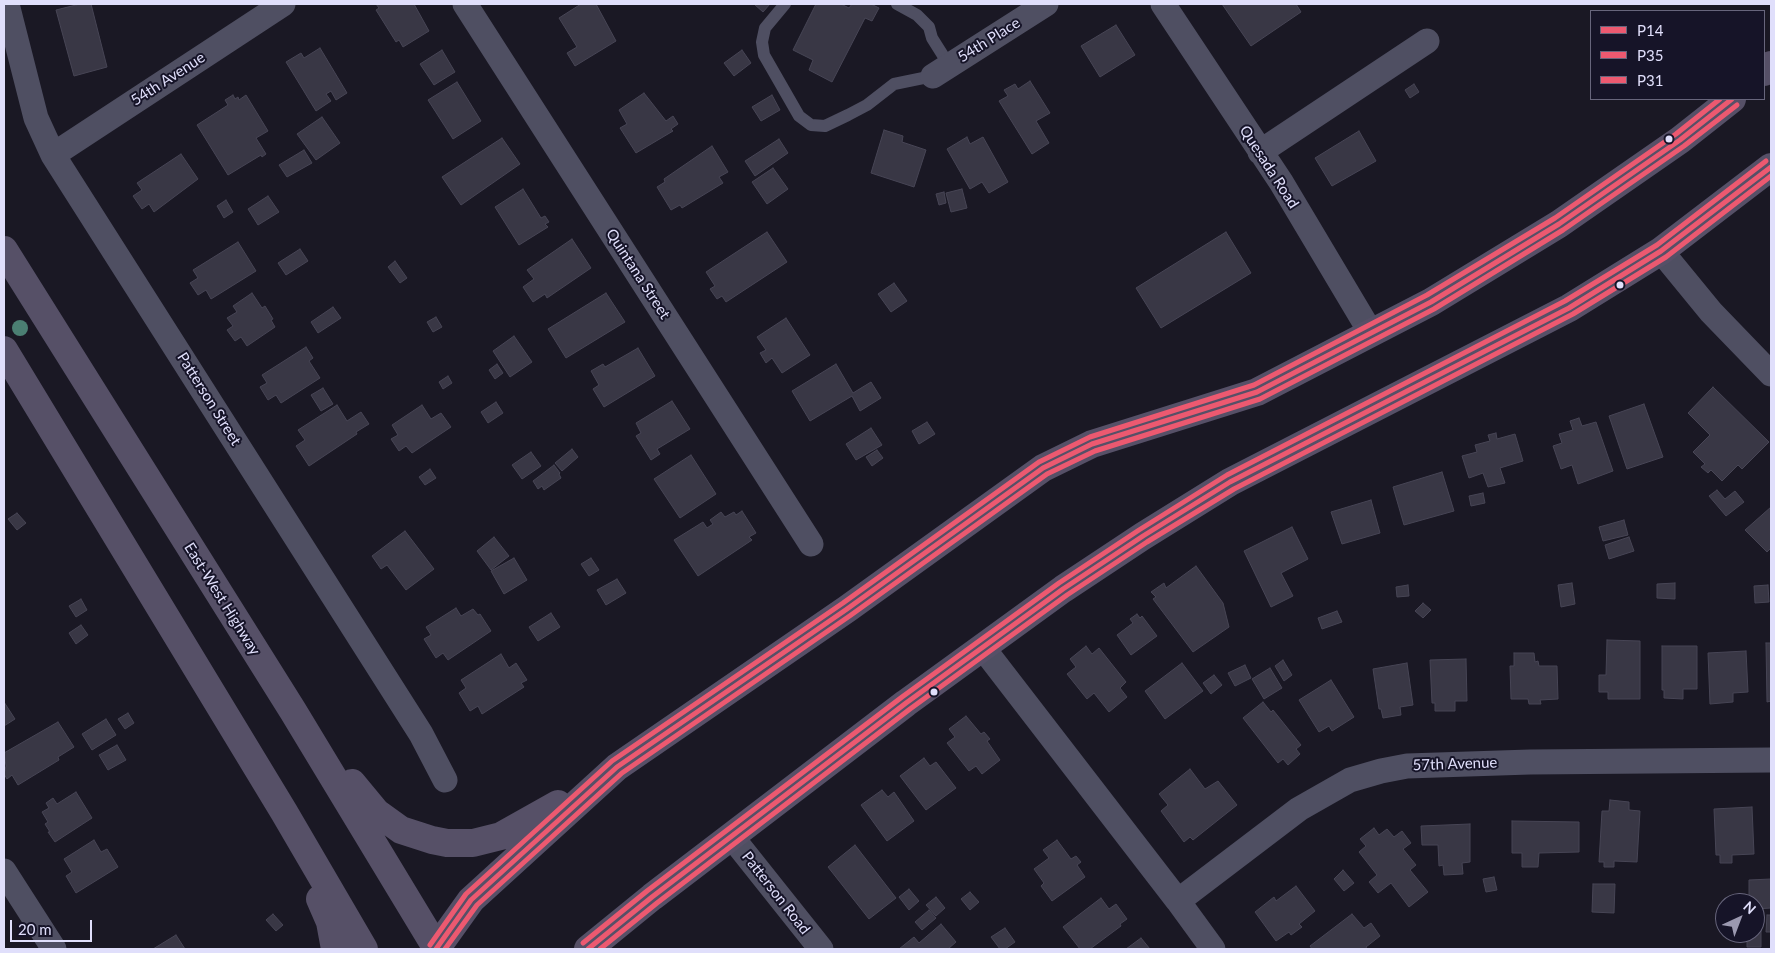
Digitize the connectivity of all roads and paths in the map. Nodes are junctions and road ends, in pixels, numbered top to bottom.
1 (7, 4) edge
2 (283, 4) edge
3 (465, 4) edge
4 (785, 4) edge
5 (896, 4) edge
6 (1046, 4) edge
7 (1163, 4) edge
8 (1427, 41) dead end
9 (941, 71) junction
10 (1731, 100) edge
11 (1260, 152) junction
12 (53, 155) junction
13 (1771, 167) edge
14 (4, 250) edge
15 (1661, 251) junction
16 (1371, 333) junction
17 (4, 350) edge
18 (1771, 374) edge
19 (811, 544) dead end
20 (983, 648) junction
21 (293, 711) junction
22 (1771, 760) edge
23 (617, 767) junction
24 (445, 780) dead end
25 (284, 812) junction
26 (731, 836) junction
27 (4, 871) edge
28 (1178, 901) junction
29 (594, 946) edge
30 (54, 949) edge
31 (335, 949) edge
32 (364, 949) edge
33 (436, 949) edge
34 (821, 949) edge
35 (1213, 949) edge

1 - 12 street, Patterson Street
2 - 12 street, 54th Avenue
3 - 19 street, Quintana Street
4 - 9 lane
5 - 9 lane
6 - 9 street, 54th Place
7 - 11 street, Quesada Road
8 - 11 street
10 - 16 main road
11 - 16 street, Quesada Road
12 - 24 street, Patterson Street
13 - 15 main road
14 - 21 main road, East-West Highway
15 - 18 street
15 - 20 main road
16 - 23 main road
17 - 25 main road
20 - 26 main road
20 - 28 street
21 - 23 main road
21 - 33 main road, East-West Highway
22 - 28 street, 57th Avenue
23 - 33 main road
25 - 31 main road
25 - 32 main road
26 - 29 main road
26 - 34 street, Patterson Road
27 - 30 street
28 - 35 street

